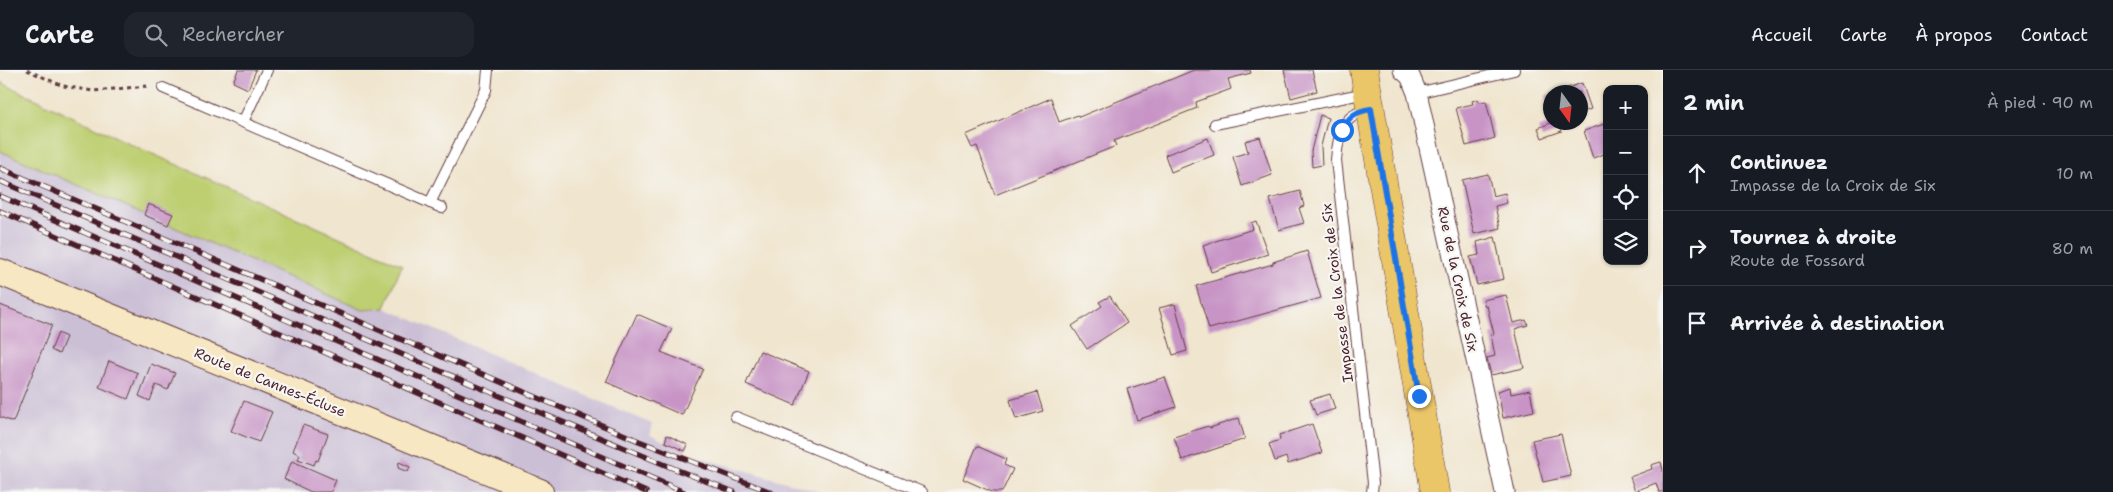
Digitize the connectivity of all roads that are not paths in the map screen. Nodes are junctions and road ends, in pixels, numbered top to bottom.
1 (267, 70) edge
2 (488, 70) edge
3 (1403, 70) edge
4 (1514, 70) edge
5 (163, 88) road end
6 (1368, 90) edge
7 (1417, 93) junction
8 (243, 122) junction
9 (1215, 124) dead end
10 (430, 203) junction
11 (442, 208) dead end
12 (0, 272) edge
13 (736, 417) dead end
14 (540, 492) edge
15 (922, 492) edge
16 (1372, 492) edge
17 (1435, 492) edge
18 (1504, 492) edge

1 - 8 lane
2 - 10 lane
3 - 7 street, Rue de la Croix de Six
4 - 7 lane
5 - 8 lane
6 - 9 lane
6 - 16 lane, Impasse de la Croix de Six
6 - 17 main road
7 - 18 street, Rue de la Croix de Six
8 - 10 lane
10 - 11 lane
12 - 14 street, Route de Cannes-Écluse
13 - 15 lane

